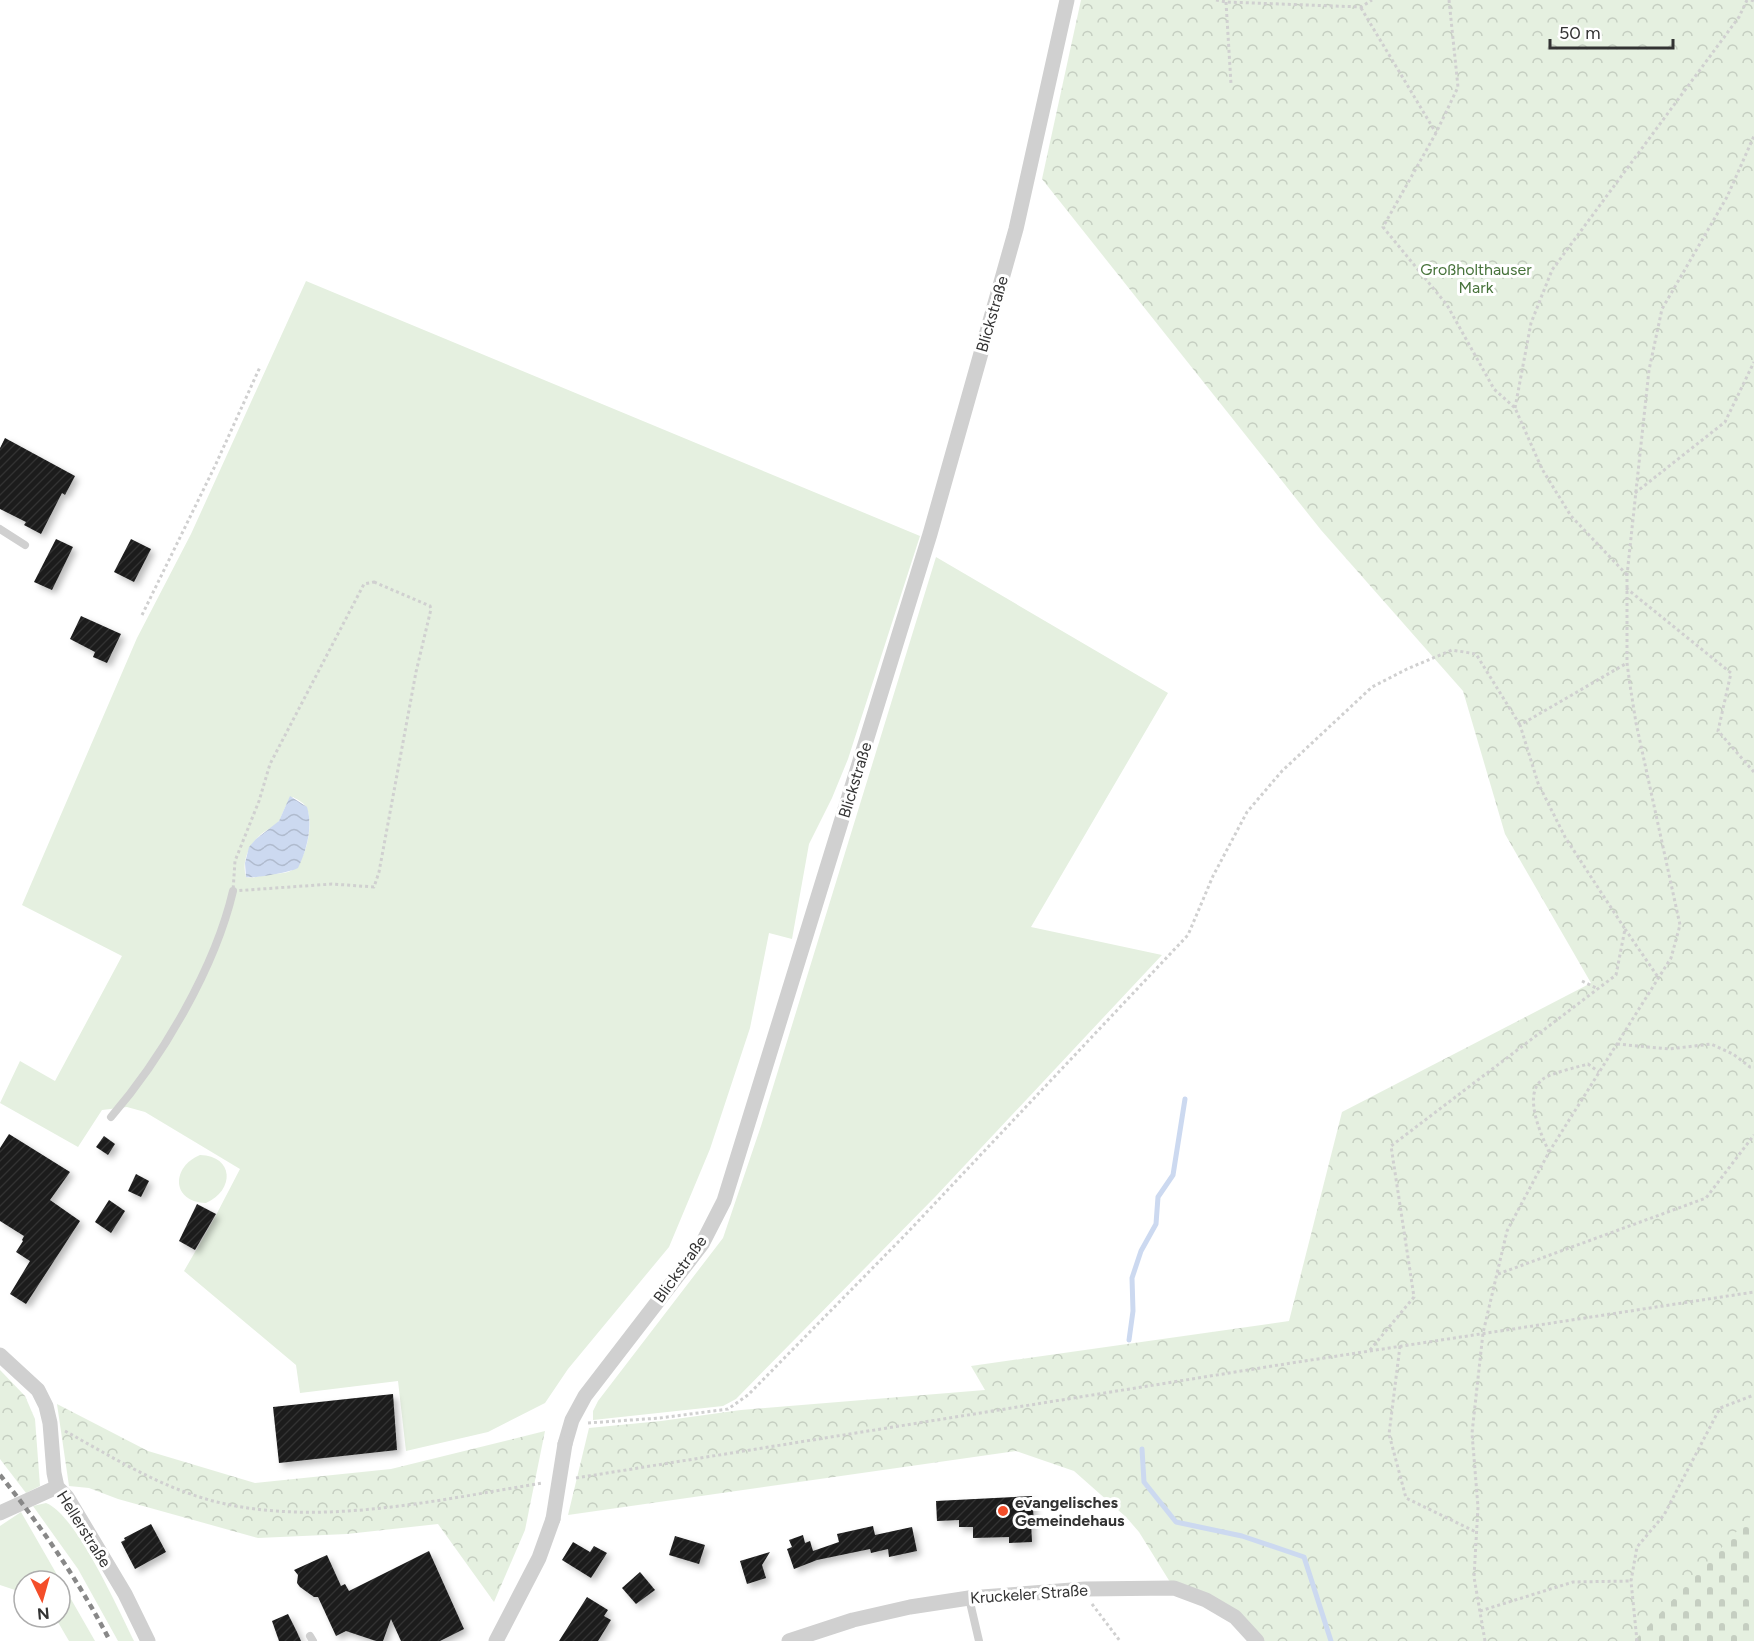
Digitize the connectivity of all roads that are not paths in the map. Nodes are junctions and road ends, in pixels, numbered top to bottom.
1 (1067, 0) edge
2 (0, 529) edge
3 (25, 545) dead end
4 (233, 891) road end
5 (111, 1117) dead end
6 (0, 1355) edge
7 (57, 1487) junction
8 (0, 1513) edge
9 (969, 1598) junction
10 (148, 1641) edge
11 (496, 1641) edge
12 (789, 1641) edge
13 (979, 1641) edge
14 (1257, 1641) edge

1 - 11 street, Blickstraße, bridge
2 - 3 lane
4 - 5 lane
6 - 7 street, Hellerstraße
7 - 8 street
7 - 10 street, Hellerstraße
9 - 12 street, Kruckeler Straße
9 - 13 lane
9 - 14 street, Kruckeler Straße

